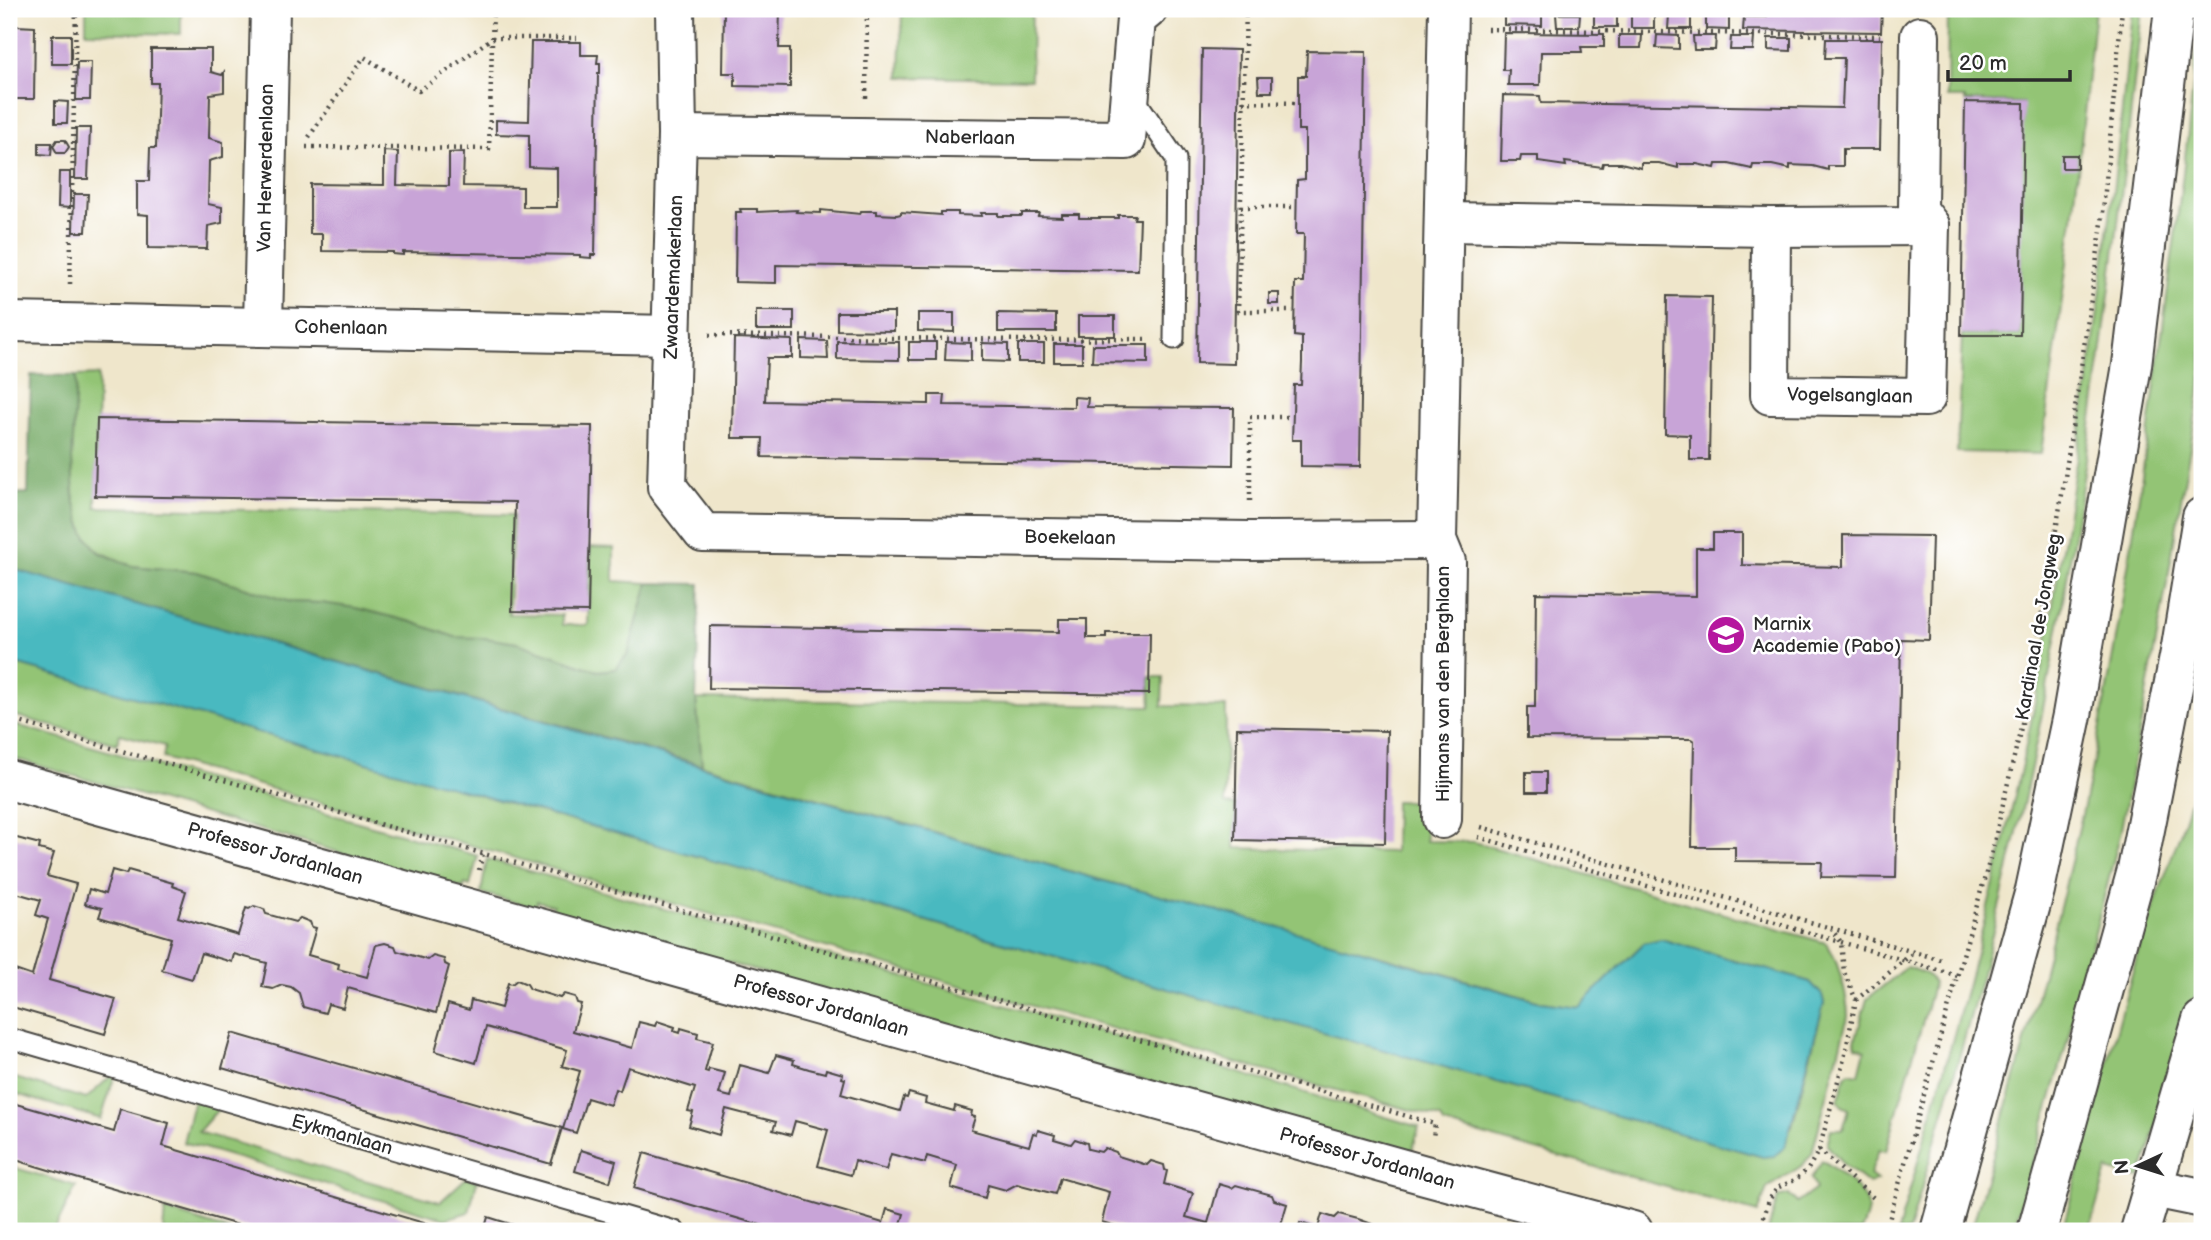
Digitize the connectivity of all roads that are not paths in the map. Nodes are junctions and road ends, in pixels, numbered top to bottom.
1 (270, 9) edge
2 (675, 9) edge
3 (1148, 9) edge
4 (2174, 9) edge
5 (1448, 19) edge
6 (1920, 36) road end
7 (1130, 92) junction
8 (677, 135) junction
9 (1444, 222) junction
10 (1930, 226) junction
11 (1771, 227) junction
12 (9, 323) edge
13 (263, 326) junction
14 (672, 335) junction
15 (1174, 339) road end
16 (2202, 517) edge
17 (703, 533) joint
18 (1437, 540) junction
19 (9, 780) edge
20 (1442, 819) road end
21 (2202, 1020) edge
22 (9, 1038) edge
23 (2153, 1188) junction
24 (2202, 1198) edge
25 (676, 1231) edge
26 (1633, 1231) edge
27 (1940, 1231) edge
28 (2037, 1231) edge
29 (2140, 1231) edge

1 - 13 street, Van Herwerdenlaan
2 - 8 street, Zwaardemakerlaan
3 - 7 street, Naberlaan
4 - 27 street
5 - 9 street, Hijmans van den Berghlaan
6 - 10 street, Vogelsanglaan
7 - 8 street, Naberlaan
7 - 15 lane
8 - 14 street, Zwaardemakerlaan
9 - 11 street
9 - 18 street, Hijmans van den Berghlaan
10 - 11 street
10 - 11 street, Vogelsanglaan
12 - 13 street, Cohenlaan
13 - 14 street, Cohenlaan
14 - 17 street, Zwaardemakerlaan
16 - 28 street
17 - 18 street, Boekelaan
18 - 20 street, Hijmans van den Berghlaan
19 - 26 street, Professor Jordanlaan
21 - 23 street
22 - 25 lane, Eykmanlaan
23 - 24 street
23 - 29 street

